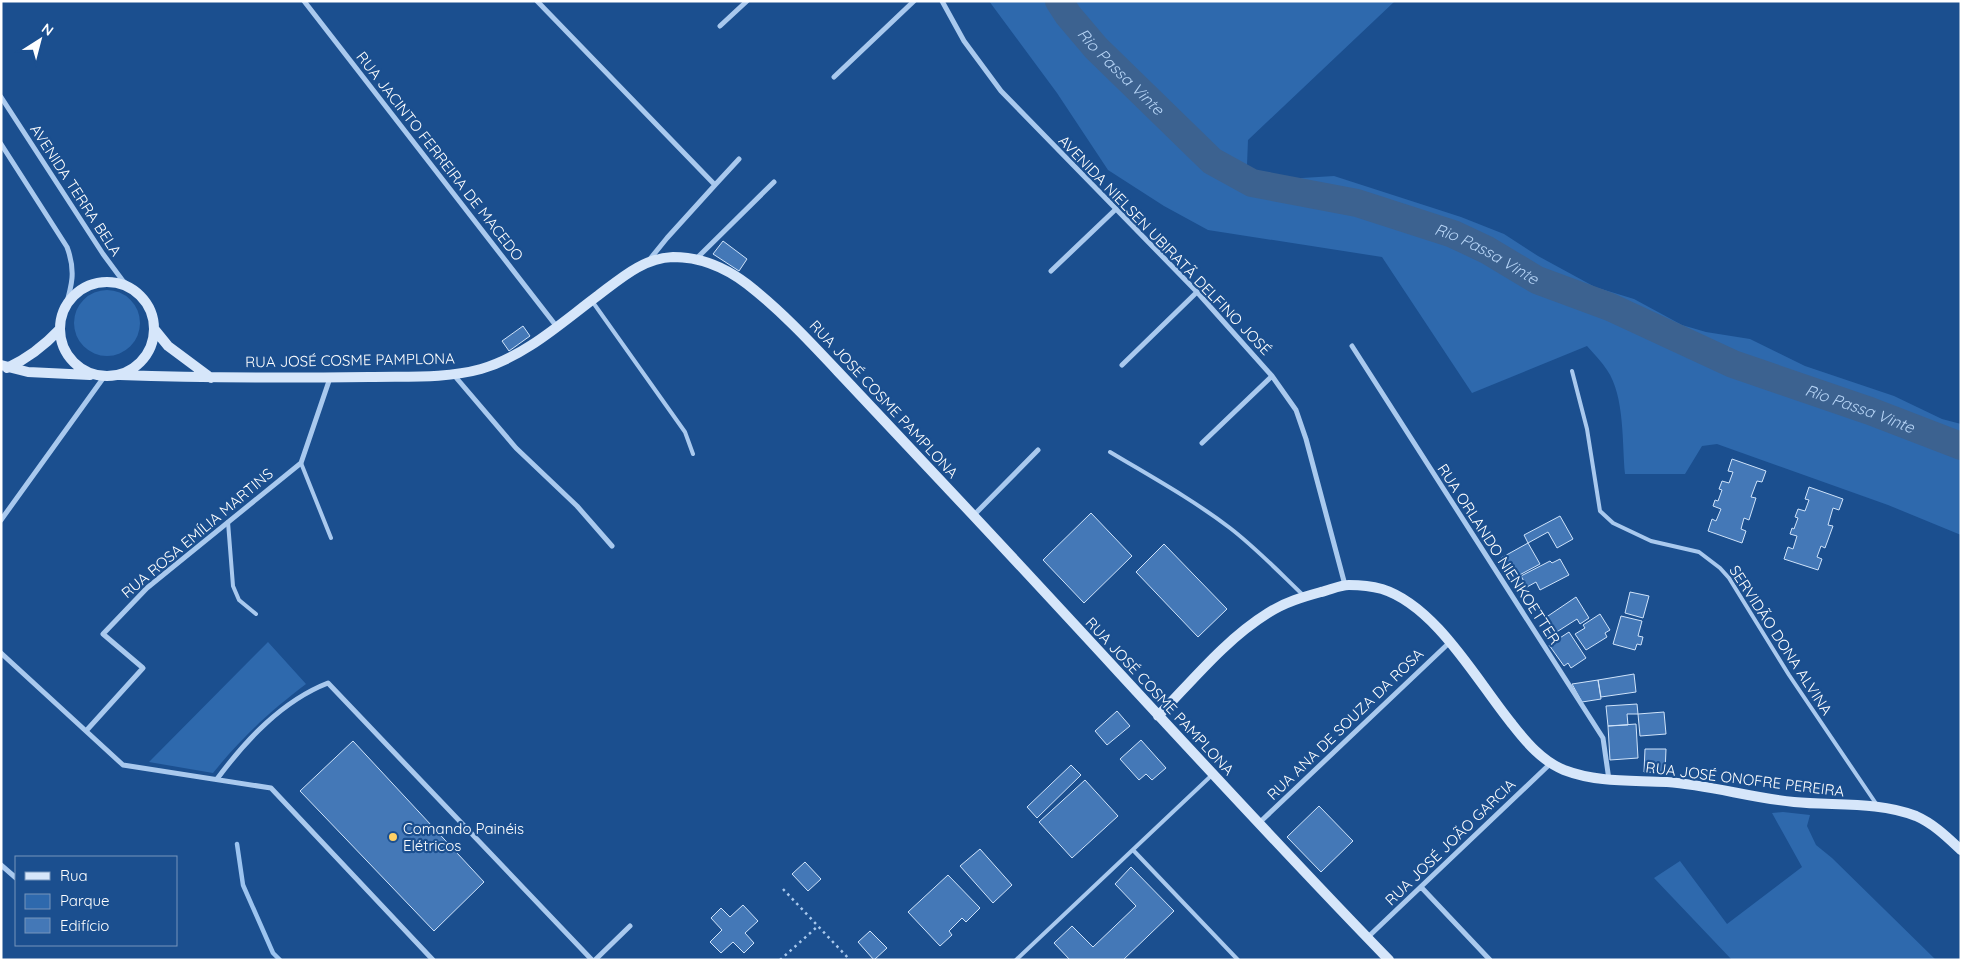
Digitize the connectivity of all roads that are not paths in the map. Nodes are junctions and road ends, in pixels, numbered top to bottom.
1 (304, 1) edge
2 (537, 1) edge
3 (747, 1) edge
4 (914, 1) edge
5 (942, 1) edge
6 (720, 26) dead end
7 (834, 77) dead end
8 (1, 97) edge
9 (1, 144) edge
10 (739, 159) dead end
11 (774, 182) dead end
12 (715, 185) junction
13 (1116, 209) junction
14 (696, 259) junction
15 (649, 262) junction
16 (1050, 272) dead end
17 (136, 291) junction
18 (1197, 292) junction
19 (592, 301) junction
20 (65, 309) junction
21 (557, 327) junction
22 (60, 329) junction
23 (155, 330) junction
24 (1352, 346) dead end
25 (1122, 365) dead end
26 (4, 366) edge
27 (1572, 371) dead end
28 (453, 374) junction
29 (94, 375) junction
30 (120, 375) junction
31 (1272, 376) junction
32 (104, 377) junction
33 (330, 377) junction
34 (212, 378) junction
35 (1202, 443) dead end
36 (1038, 450) dead end
37 (1110, 452) dead end
38 (693, 454) dead end
39 (301, 463) junction
40 (973, 516) junction
41 (1, 520) edge
42 (228, 522) junction
43 (331, 538) dead end
44 (612, 546) dead end
45 (1345, 585) junction
46 (1304, 597) junction
47 (256, 614) dead end
48 (1450, 642) junction
49 (1, 653) edge
50 (1158, 716) junction
51 (86, 730) junction
52 (1550, 763) junction
53 (1212, 775) junction
54 (216, 779) junction
55 (1609, 781) junction
56 (1878, 807) junction
57 (1258, 824) junction
58 (1133, 850) junction
59 (1961, 850) edge
60 (1, 865) edge
61 (15, 877) edge
62 (1421, 887) junction
63 (630, 926) dead end
64 (1368, 938) junction
65 (434, 960) edge
66 (593, 960) edge
67 (1016, 960) edge
68 (1238, 960) edge
69 (1389, 960) edge
70 (1490, 960) edge

1 - 21 street, RUA JACINTO FERREIRA DE MACEDO
2 - 12 street
3 - 6 street
4 - 7 street
5 - 13 street, AVENIDA NIELSEN UBIRATÃ DELFINO JOSÉ
8 - 17 street, AVENIDA TERRA BELA
9 - 20 street
10 - 12 street
11 - 14 street
12 - 15 street
13 - 16 street
13 - 18 street, AVENIDA NIELSEN UBIRATÃ DELFINO JOSÉ
14 - 15 main road, RUA JOSÉ COSME PAMPLONA
14 - 40 main road, RUA JOSÉ COSME PAMPLONA
15 - 19 main road, RUA JOSÉ COSME PAMPLONA
17 - 20 main road
17 - 23 main road
18 - 25 street
18 - 31 street, AVENIDA NIELSEN UBIRATÃ DELFINO JOSÉ
19 - 21 main road, RUA JOSÉ COSME PAMPLONA
19 - 38 lane
20 - 22 main road
21 - 28 main road, RUA JOSÉ COSME PAMPLONA
22 - 26 main road
22 - 29 main road
23 - 30 main road
23 - 34 main road
24 - 55 street, RUA ORLANDO NIENKOETTER
26 - 29 main road
27 - 56 lane, SERVIDÃO DONA ALVINA
28 - 33 main road, RUA JOSÉ COSME PAMPLONA
28 - 44 street
29 - 32 main road
30 - 32 main road
30 - 34 main road, RUA JOSÉ COSME PAMPLONA
31 - 35 street
31 - 45 street, AVENIDA NIELSEN UBIRATÃ DELFINO JOSÉ
32 - 41 street
33 - 34 main road, RUA JOSÉ COSME PAMPLONA
33 - 39 street
36 - 40 street
37 - 46 lane
39 - 42 street, RUA ROSA EMÍLIA MARTINS
39 - 43 lane
40 - 50 main road, RUA JOSÉ COSME PAMPLONA
42 - 47 lane
42 - 51 street, RUA ROSA EMÍLIA MARTINS
45 - 46 main road, RUA JOSÉ ONOFRE PEREIRA
45 - 48 main road, RUA JOSÉ ONOFRE PEREIRA
46 - 50 main road, RUA JOSÉ ONOFRE PEREIRA
48 - 52 main road, RUA JOSÉ ONOFRE PEREIRA
48 - 57 street, RUA ANA DE SOUZA DA ROSA
49 - 51 street
50 - 53 main road, RUA JOSÉ COSME PAMPLONA
51 - 54 street
52 - 55 main road, RUA JOSÉ ONOFRE PEREIRA
52 - 62 street, RUA JOSÉ JOÃO GARCIA
53 - 57 main road, RUA JOSÉ COSME PAMPLONA
53 - 58 lane
54 - 65 street
54 - 66 street
55 - 56 main road, RUA JOSÉ ONOFRE PEREIRA
56 - 59 main road, RUA JOSÉ ONOFRE PEREIRA
57 - 64 main road, RUA JOSÉ COSME PAMPLONA
58 - 67 lane
58 - 68 lane
60 - 61 street
62 - 64 street, RUA JOSÉ JOÃO GARCIA
62 - 70 street
63 - 66 street
64 - 69 main road, RUA JOSÉ COSME PAMPLONA

